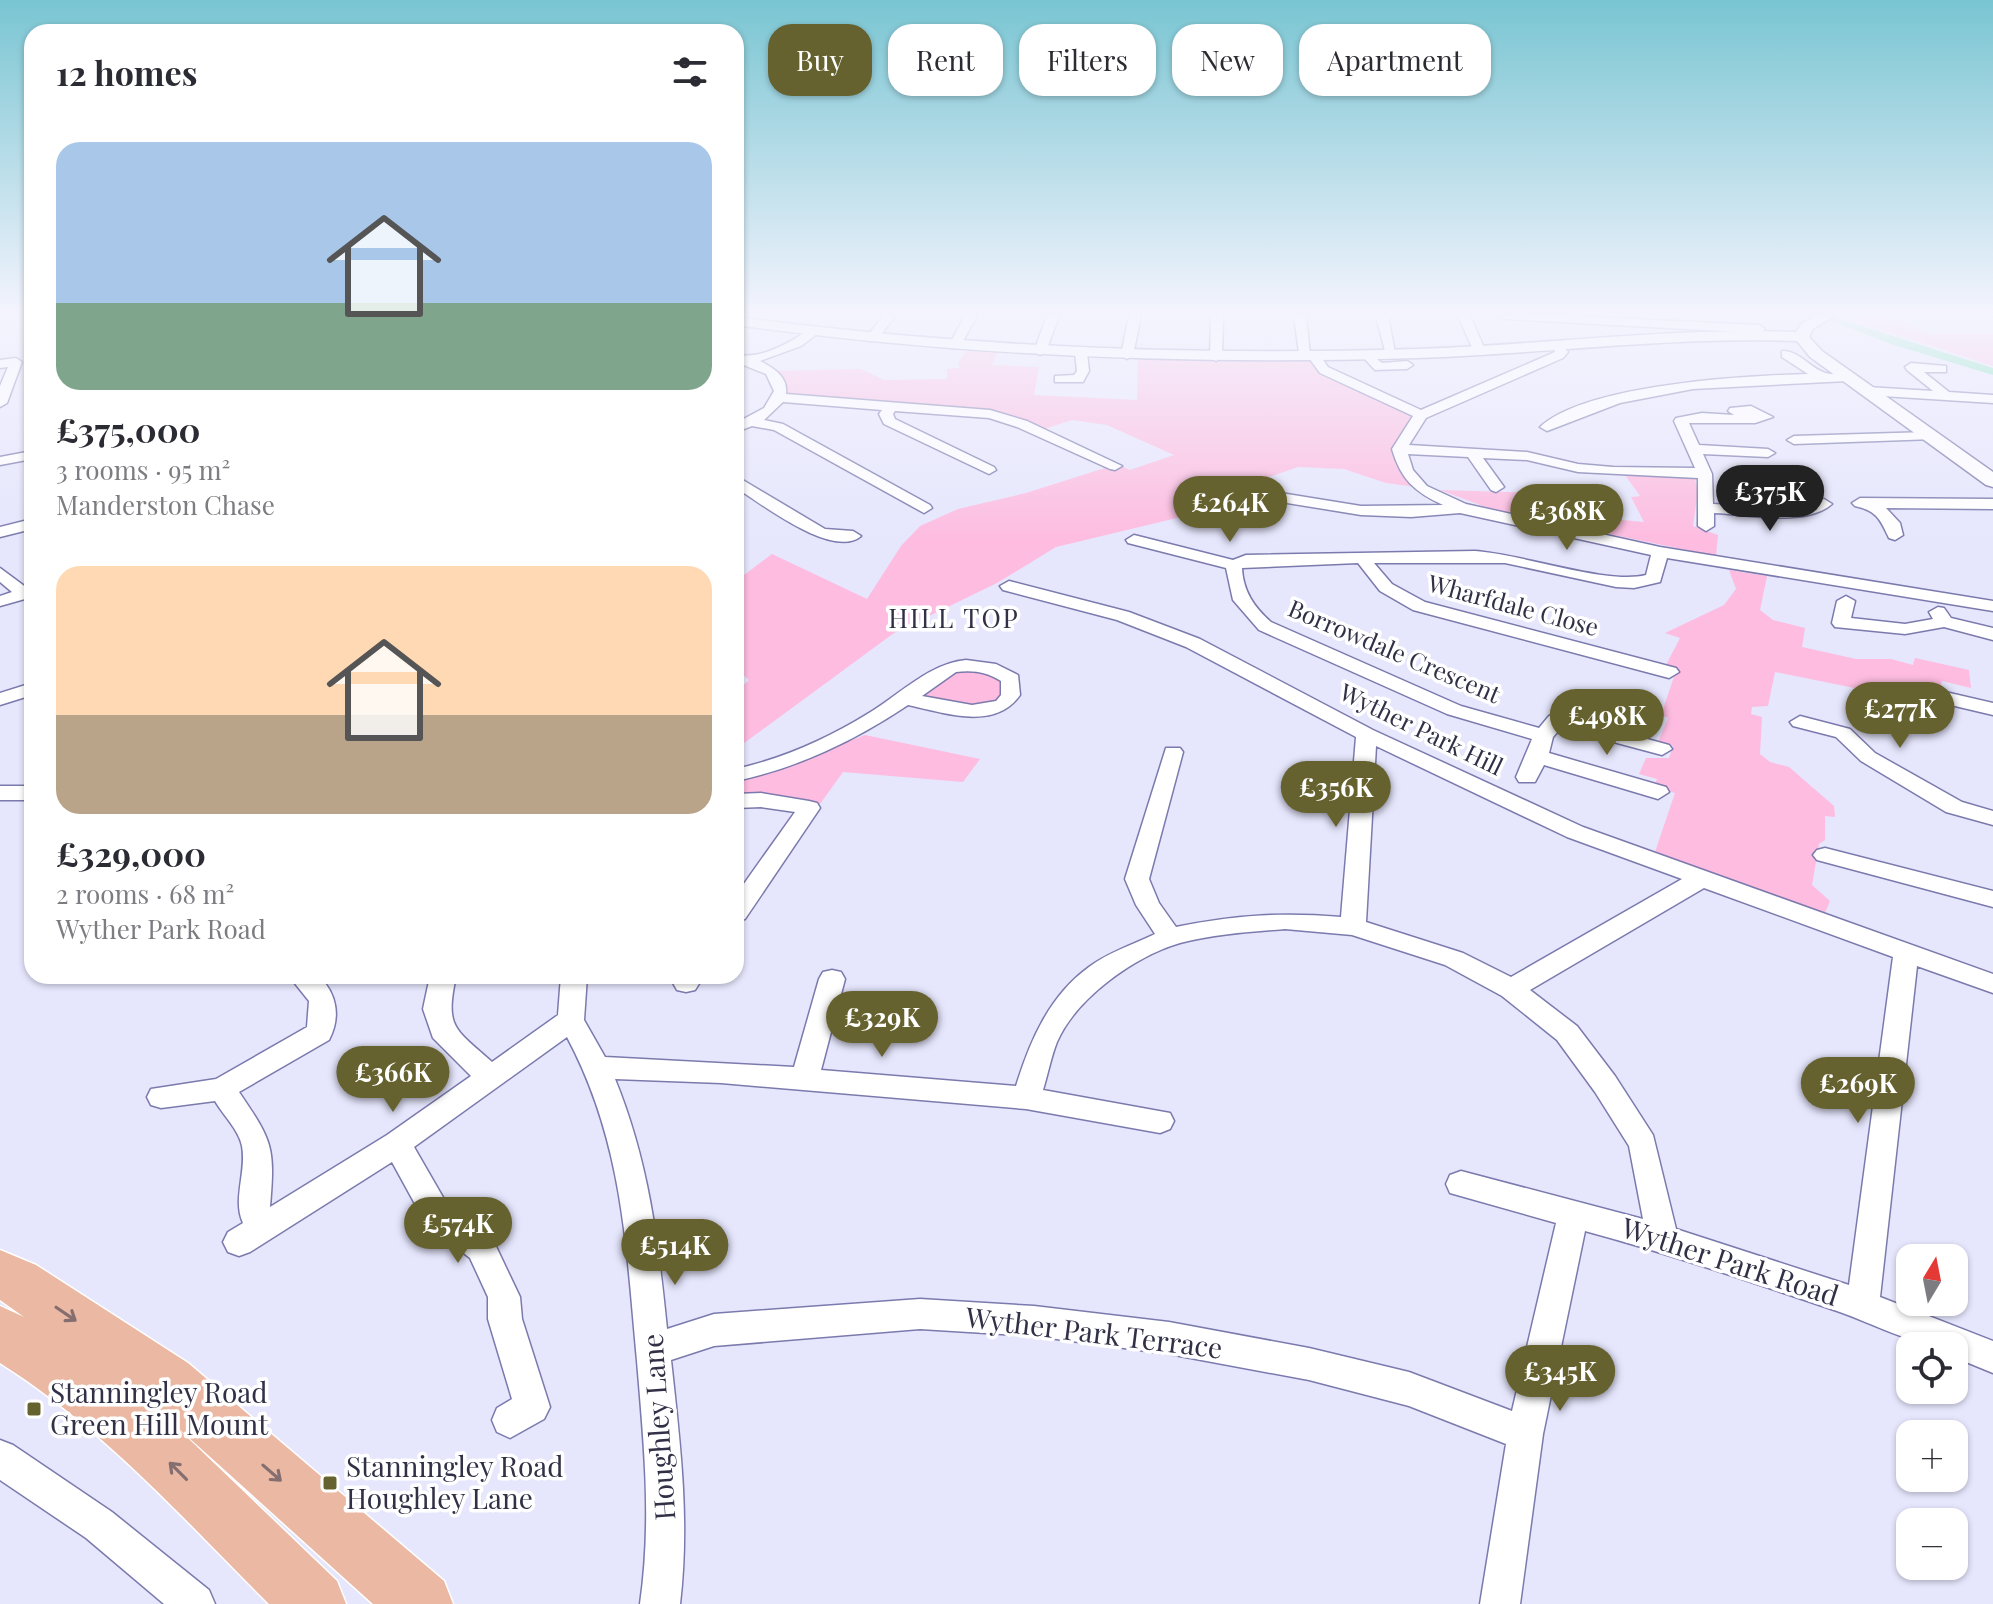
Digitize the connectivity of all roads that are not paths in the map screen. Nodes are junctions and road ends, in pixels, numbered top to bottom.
1 (781, 391) edge
2 (1369, 391) edge
3 (1477, 391) edge
4 (1670, 391) edge
5 (1867, 391) joint
6 (1940, 391) edge
7 (1944, 394) junction
8 (780, 398) junction
9 (1993, 399) edge
10 (891, 405) junction
11 (1735, 411) dead end
12 (1421, 415) junction
13 (753, 422) junction
14 (744, 425) edge
15 (1547, 427) dead end
16 (1929, 436) junction
17 (1794, 440) dead end
18 (1076, 448) junction
19 (1399, 449) junction
20 (1696, 449) junction
21 (1768, 453) dead end
22 (1474, 464) junction
23 (1115, 466) dead end
24 (1578, 468) junction
25 (989, 470) dead end
26 (1091, 470) dead end
27 (1705, 474) junction
28 (1993, 481) edge
29 (744, 486) edge
30 (1496, 487) dead end
31 (1587, 490) dead end
32 (1262, 495) dead end
33 (1824, 504) dead end
34 (1993, 504) edge
35 (924, 508) dead end
36 (1461, 508) junction
37 (1706, 508) junction
38 (24, 526) edge
39 (1706, 526) dead end
40 (0, 532) edge
41 (1895, 535) dead end
42 (853, 536) dead end
43 (1134, 540) dead end
44 (1660, 552) junction
45 (1363, 558) junction
46 (1234, 565) junction
47 (0, 573) edge
48 (1009, 586) dead end
49 (24, 590) edge
50 (24, 594) edge
51 (1929, 597) junction
52 (0, 601) edge
53 (1846, 601) dead end
54 (1993, 606) edge
55 (1944, 622) junction
56 (1993, 634) edge
57 (1669, 672) dead end
58 (24, 692) edge
59 (1928, 694) dead end
60 (0, 699) edge
61 (906, 699) junction
62 (1993, 709) edge
63 (1800, 722) dead end
64 (1366, 734) junction
65 (1540, 746) junction
66 (1662, 749) dead end
67 (1173, 752) dead end
68 (744, 773) edge
69 (1527, 777) dead end
70 (1658, 792) dead end
71 (0, 793) edge
72 (24, 793) edge
73 (744, 801) edge
74 (1993, 818) edge
75 (1825, 855) dead end
76 (1701, 879) junction
77 (1993, 899) edge
78 (744, 901) edge
79 (1353, 927) junction
80 (1170, 937) junction
81 (1906, 952) junction
82 (832, 979) dead end
83 (312, 984) edge
84 (441, 984) edge
85 (573, 984) edge
86 (1993, 984) edge
87 (1511, 989) junction
88 (571, 1020) junction
89 (597, 1068) junction
90 (490, 1077) junction
91 (805, 1079) junction
92 (223, 1088) junction
93 (161, 1097) dead end
94 (1026, 1098) junction
95 (1160, 1121) dead end
96 (397, 1144) junction
97 (1461, 1184) dead end
98 (1573, 1214) junction
99 (264, 1225) junction
100 (1662, 1238) junction
101 (239, 1242) dead end
102 (0, 1274) edge
103 (1863, 1305) junction
104 (0, 1332) edge
105 (655, 1349) junction
106 (1993, 1357) edge
107 (510, 1420) dead end
108 (1525, 1434) junction
109 (0, 1458) edge
110 (195, 1604) edge
111 (314, 1604) edge
112 (421, 1604) edge
113 (660, 1604) edge
114 (1500, 1604) edge

1 - 8 street
2 - 12 street
3 - 12 street
4 - 15 street
5 - 7 street
5 - 16 street
6 - 7 street
7 - 9 street
8 - 10 street
8 - 13 street
10 - 18 street
10 - 25 street
11 - 20 street
12 - 19 street
13 - 14 street
13 - 35 street
16 - 17 street
16 - 28 street
18 - 23 street
18 - 26 street
19 - 22 street
19 - 36 street
20 - 21 street
20 - 27 street
22 - 24 street
22 - 30 street
24 - 27 street
24 - 31 street
27 - 37 street
29 - 42 street
32 - 36 street
33 - 37 street
34 - 41 street
36 - 44 street
37 - 39 street
38 - 40 street
43 - 46 street
44 - 45 street, Borrowdale Crescent
44 - 51 street
45 - 46 street, Borrowdale Crescent
45 - 57 street, Wharfdale Close
46 - 65 street, Borrowdale Crescent
47 - 49 street
48 - 64 street, Wyther Park Hill
50 - 52 street
51 - 54 street
51 - 55 street
53 - 55 street
55 - 56 street
58 - 60 street
59 - 62 street
61 - 61 street
61 - 68 street
63 - 74 street
64 - 76 street, Wyther Park Hill
64 - 79 street
65 - 66 street
65 - 69 street
65 - 70 street, Borrowdale Crescent
67 - 80 street
71 - 72 street
73 - 78 street
75 - 77 street
76 - 81 street, Wyther Park Hill
76 - 87 street
79 - 80 street
79 - 87 street
80 - 94 street
81 - 86 street, Wyther Park Hill
81 - 103 street
82 - 91 street
83 - 92 street
84 - 90 street
85 - 88 street
87 - 100 street
88 - 89 street, Houghley Lane
88 - 90 street
89 - 91 street
89 - 105 street, Houghley Lane
90 - 96 street
91 - 94 street
92 - 93 street
92 - 99 street
94 - 95 street
96 - 99 street
96 - 107 street
97 - 98 street, Wyther Park Road
98 - 100 street, Wyther Park Road
98 - 108 street
99 - 101 street
100 - 103 street, Wyther Park Road
102 -> 112 main road
103 - 106 street, Wyther Park Road
111 -> 104 main road
105 - 108 street, Wyther Park Terrace
105 - 113 street, Houghley Lane
108 - 114 street
109 - 110 street

